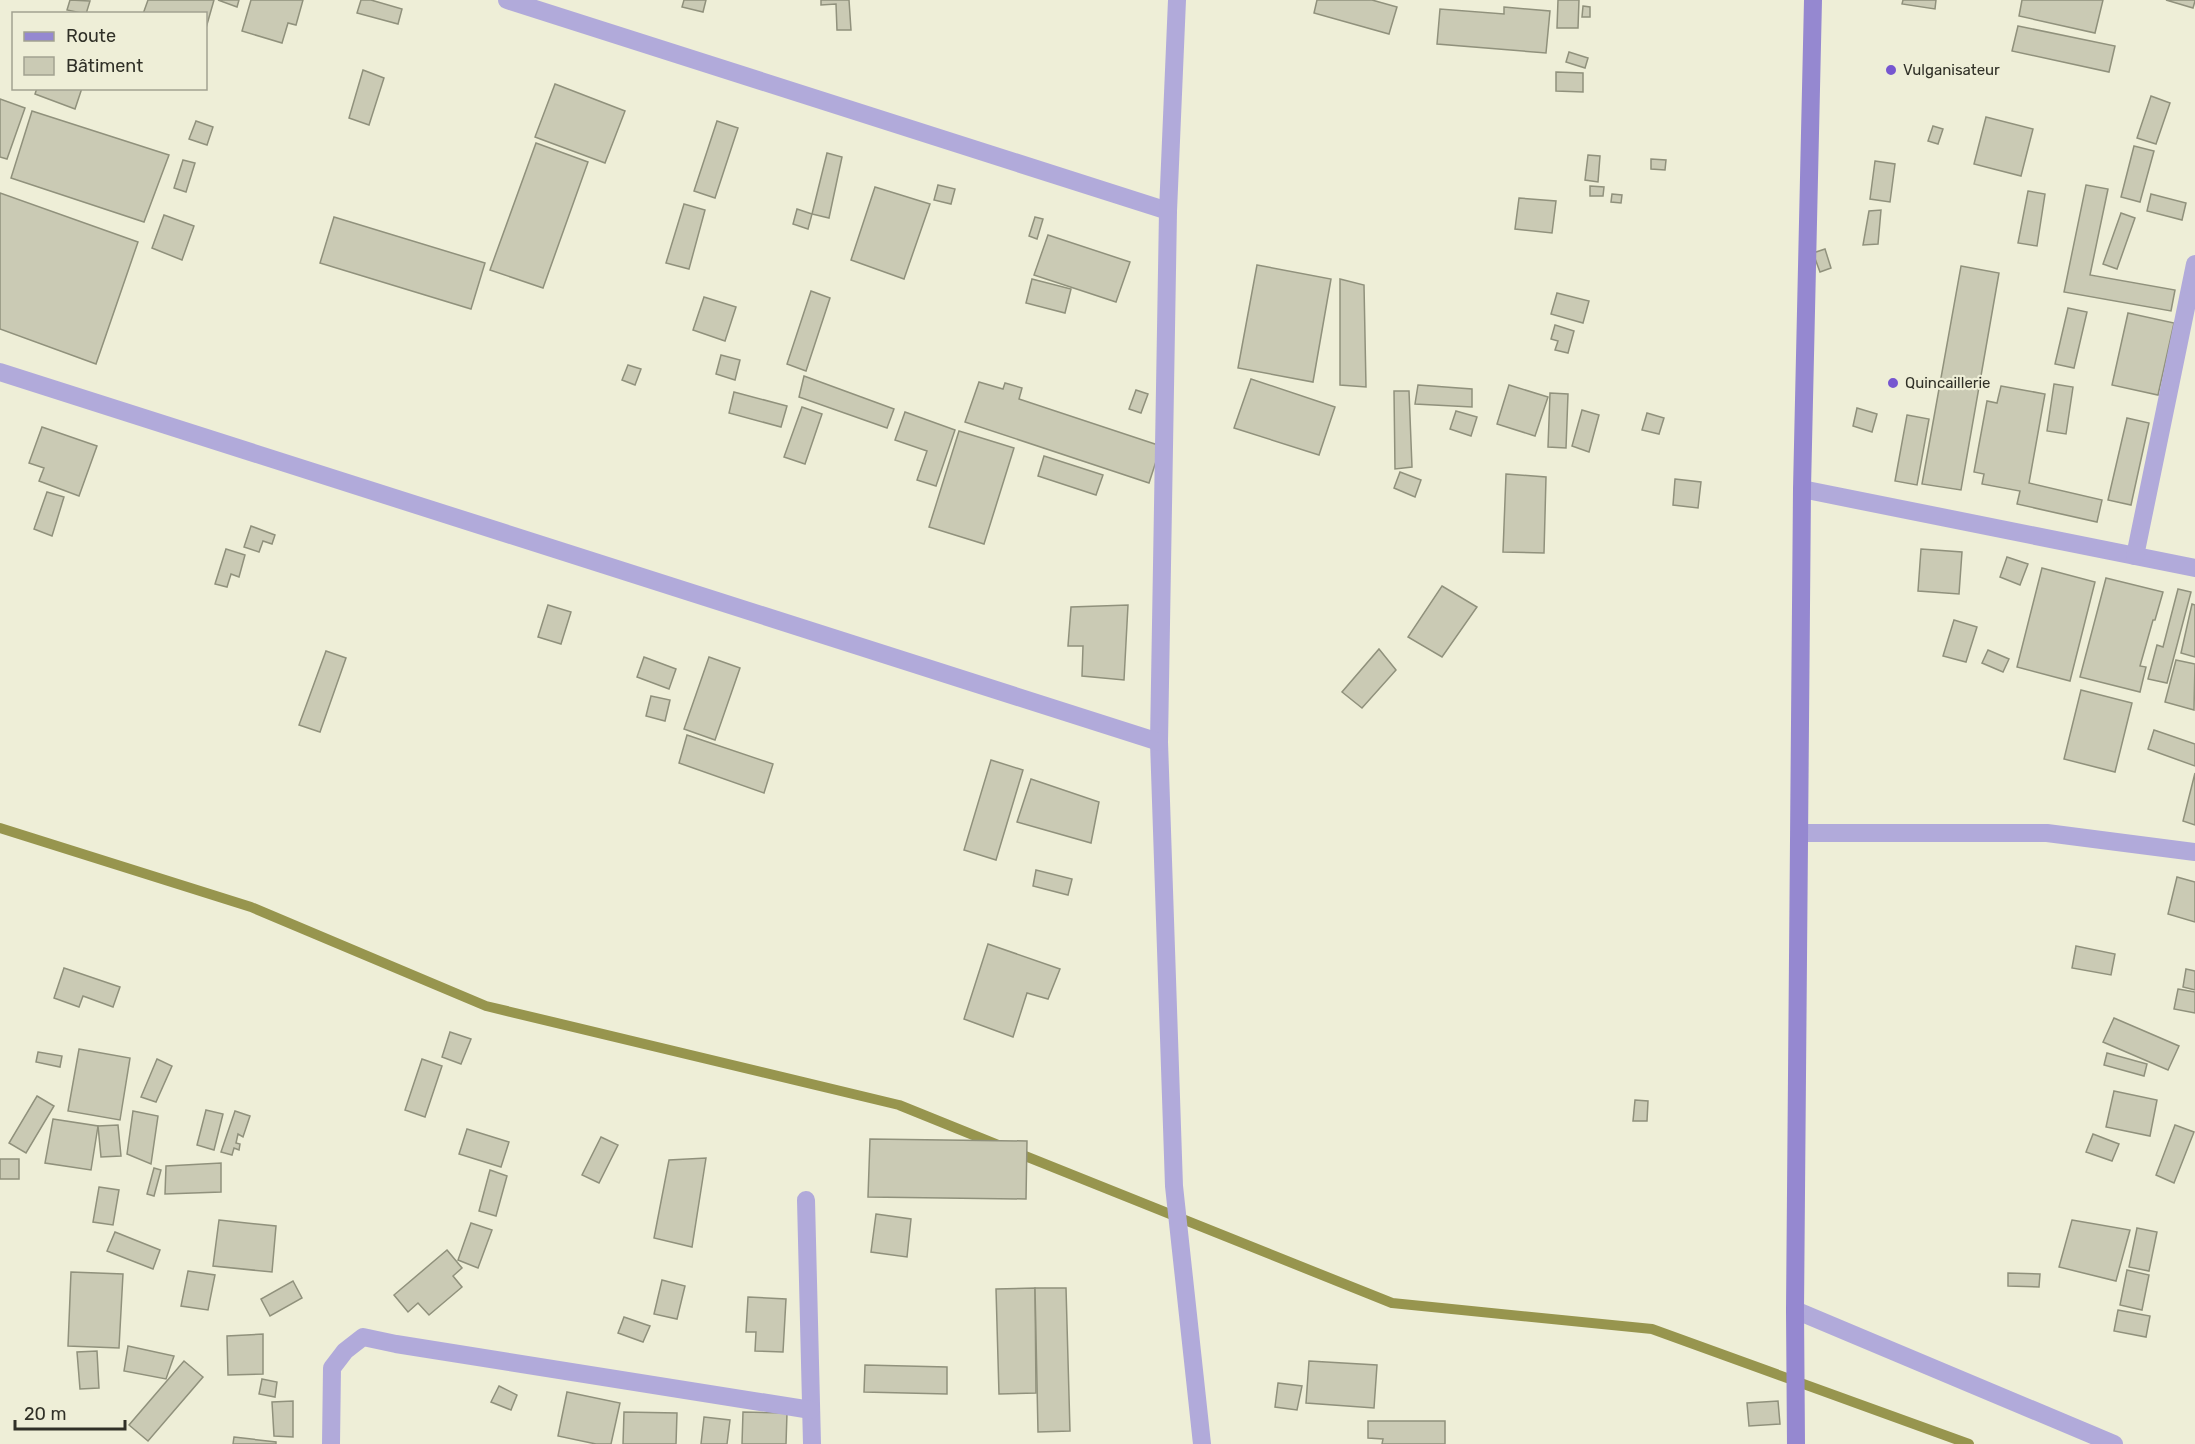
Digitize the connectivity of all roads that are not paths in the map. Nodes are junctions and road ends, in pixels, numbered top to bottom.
1 (507, 0) edge
2 (1177, 0) edge
3 (1813, 0) edge
4 (1168, 211) junction
5 (2195, 264) edge
6 (0, 372) edge
7 (1802, 489) junction
8 (2135, 556) junction
9 (2195, 568) edge
10 (1159, 742) junction
11 (1800, 833) junction
12 (2195, 852) edge
13 (806, 1200) dead end
14 (1795, 1310) junction
15 (811, 1410) junction
16 (331, 1444) edge
17 (812, 1444) edge
18 (1202, 1444) edge
19 (1796, 1444) edge
20 (2114, 1444) edge

1 - 4 street
2 - 4 street
3 - 7 street
4 - 10 street
5 - 8 street
6 - 10 street
7 - 8 street
7 - 11 street
8 - 9 street
10 - 18 street
11 - 12 street
11 - 14 street
13 - 15 street
14 - 19 street
14 - 20 street
15 - 16 street
15 - 17 street

